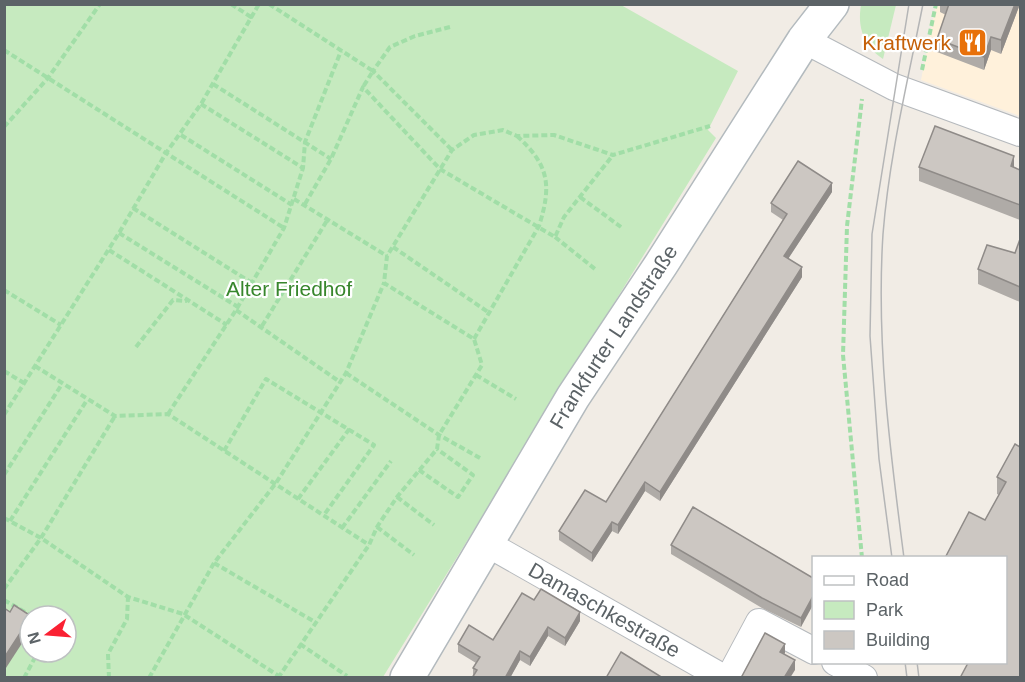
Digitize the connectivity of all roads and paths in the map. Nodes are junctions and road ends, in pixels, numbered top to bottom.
1 (100, 4) edge
2 (231, 4) edge
3 (259, 4) edge
4 (269, 4) edge
5 (832, 4) edge
6 (936, 4) edge
7 (450, 27) dead end
8 (804, 40) junction
9 (4, 50) edge
10 (341, 51) junction
11 (373, 70) junction
12 (48, 78) junction
13 (213, 84) junction
14 (363, 87) junction
15 (917, 95) junction
16 (861, 99) dead end
17 (201, 104) junction
18 (710, 126) dead end
19 (4, 127) edge
20 (1020, 133) edge
21 (181, 135) junction
22 (517, 136) junction
23 (305, 142) junction
24 (452, 150) junction
25 (166, 153) junction
26 (613, 155) junction
27 (331, 159) junction
28 (303, 168) junction
29 (440, 169) junction
30 (580, 197) junction
31 (294, 199) junction
32 (305, 204) junction
33 (292, 205) junction
34 (133, 208) junction
35 (328, 219) junction
36 (539, 226) junction
37 (621, 227) dead end
38 (284, 228) junction
39 (119, 233) junction
40 (555, 237) junction
41 (393, 247) junction
42 (109, 250) junction
43 (387, 256) junction
44 (595, 269) dead end
45 (252, 283) junction
46 (384, 283) junction
47 (4, 290) edge
48 (188, 301) junction
49 (237, 308) junction
50 (488, 312) junction
51 (61, 325) junction
52 (227, 325) junction
53 (262, 326) junction
54 (474, 339) junction
55 (136, 347) dead end
56 (35, 366) junction
57 (4, 371) edge
58 (346, 373) junction
59 (476, 375) junction
60 (340, 382) junction
61 (24, 383) junction
62 (62, 384) junction
63 (516, 399) dead end
64 (87, 400) junction
65 (321, 411) junction
66 (168, 414) junction
67 (4, 415) edge
68 (115, 416) junction
69 (350, 428) junction
70 (439, 435) junction
71 (437, 449) junction
72 (224, 451) junction
73 (480, 458) dead end
74 (391, 461) dead end
75 (419, 470) junction
76 (4, 475) edge
77 (276, 483) junction
78 (397, 497) junction
79 (298, 499) junction
80 (324, 515) junction
81 (4, 518) edge
82 (10, 521) junction
83 (434, 525) dead end
84 (377, 527) junction
85 (342, 528) junction
86 (40, 538) junction
87 (486, 543) junction
88 (369, 546) junction
89 (414, 555) dead end
90 (862, 556) edge
91 (214, 563) junction
92 (4, 589) edge
93 (128, 597) junction
94 (4, 600) edge
95 (18, 608) edge
96 (183, 614) junction
97 (315, 622) junction
98 (300, 644) junction
99 (812, 650) edge
100 (837, 664) edge
101 (347, 676) edge
102 (280, 677) edge
103 (109, 678) edge
104 (148, 678) edge
105 (407, 678) edge
106 (726, 678) edge
107 (864, 678) edge

1 - 12 path
2 - 3 path
3 - 13 path
4 - 10 path
5 - 8 main road, Frankfurter Landstraße
6 - 15 path
7 - 11 path
8 - 15 street
8 - 87 main road, Frankfurter Landstraße
9 - 12 path
10 - 11 path
10 - 23 path
11 - 14 path
11 - 24 path
12 - 19 path
12 - 25 path
13 - 17 path
13 - 23 path
14 - 27 path
14 - 29 path
15 - 20 street
16 - 90 path
17 - 21 path
17 - 28 path
18 - 26 path
21 - 25 path
21 - 33 path
22 - 24 path
22 - 26 path
22 - 36 path
23 - 27 path
23 - 28 path
24 - 29 path
25 - 34 path
25 - 38 path
26 - 30 path
27 - 32 path
28 - 31 path
29 - 36 path
29 - 41 path
30 - 37 path
30 - 40 path
31 - 32 path
31 - 33 path
32 - 35 path
33 - 38 path
34 - 39 path
34 - 45 path
35 - 43 path
35 - 53 path
36 - 40 path
36 - 50 path
38 - 45 path
39 - 42 path
39 - 49 path
40 - 44 path
41 - 43 path
41 - 50 path
42 - 48 path
42 - 51 path
43 - 46 path
45 - 49 path
46 - 54 path
46 - 58 path
47 - 51 path
48 - 52 path
48 - 55 path
49 - 52 path
49 - 53 path
50 - 54 path
51 - 56 path
52 - 66 path
53 - 60 path
54 - 59 path
56 - 61 path
56 - 62 path
57 - 61 path
58 - 60 path
58 - 70 path
59 - 63 path
59 - 70 path
60 - 65 path
61 - 67 path
62 - 64 path
62 - 76 path
64 - 68 path
64 - 82 path
65 - 69 path
65 - 72 path
65 - 77 path
66 - 68 path
66 - 72 path
68 - 86 path
69 - 79 path
69 - 80 path
70 - 71 path
70 - 73 path
71 - 75 path
71 - 75 path
72 - 77 path
74 - 85 path
75 - 78 path
77 - 79 path
77 - 91 path
78 - 83 path
78 - 84 path
79 - 80 path
80 - 85 path
81 - 82 path
82 - 86 path
84 - 88 path
84 - 89 path
85 - 88 path
86 - 92 path
86 - 93 path
87 - 105 main road, Frankfurter Landstraße
87 - 106 street, Damaschkestraße
88 - 97 path
91 - 96 path
91 - 97 path
93 - 96 path
93 - 103 path
94 - 95 path
96 - 102 path
96 - 104 path
97 - 98 path
98 - 101 path
98 - 102 path
99 - 106 street, Damaschkestraße
100 - 107 street

